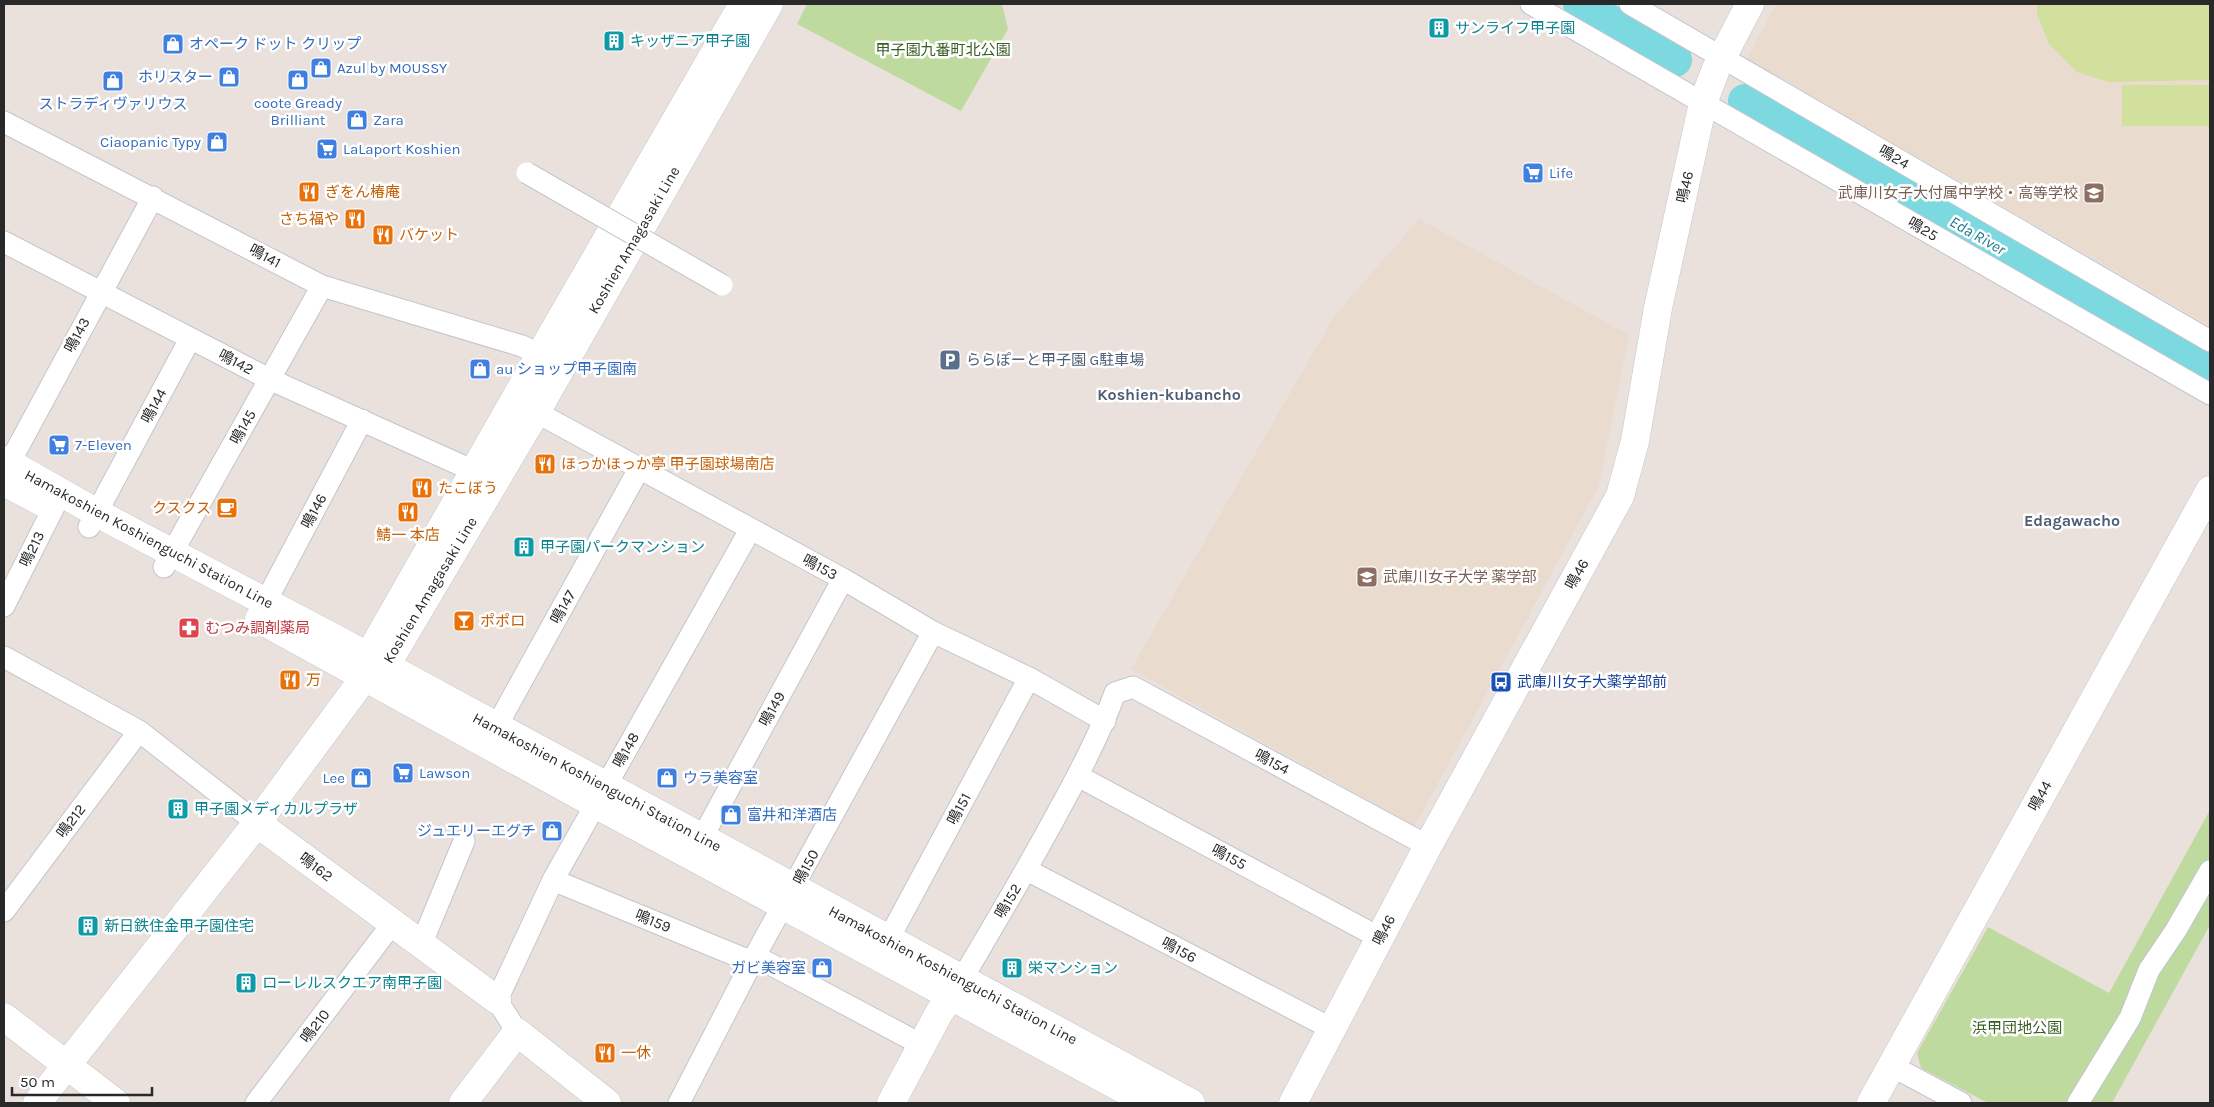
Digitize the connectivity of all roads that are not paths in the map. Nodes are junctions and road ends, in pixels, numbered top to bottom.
1 (743, 4) edge
2 (769, 4) edge
3 (1531, 4) edge
4 (1630, 4) edge
5 (1750, 4) edge
6 (1722, 57) junction
7 (1703, 103) junction
8 (4, 122) edge
9 (527, 172) dead end
10 (153, 198) junction
11 (4, 242) edge
12 (722, 285) dead end
13 (322, 286) junction
14 (100, 293) junction
15 (190, 339) junction
16 (2210, 341) edge
17 (540, 355) junction
18 (270, 379) junction
19 (2210, 394) edge
20 (536, 412) junction
21 (362, 420) junction
22 (639, 469) junction
23 (5, 470) edge
24 (474, 471) junction
25 (2210, 490) edge
26 (57, 500) junction
27 (93, 520) junction
28 (750, 530) junction
29 (168, 559) junction
30 (843, 579) junction
31 (266, 602) junction
32 (4, 606) edge
33 (933, 632) junction
34 (4, 657) edge
35 (372, 667) junction
36 (1029, 678) junction
37 (1115, 693) joint
38 (1105, 722) junction
39 (138, 731) junction
40 (491, 736) junction
41 (1078, 776) junction
42 (600, 796) junction
43 (257, 823) junction
44 (702, 838) junction
45 (464, 841) dead end
46 (1428, 846) junction
47 (1027, 870) junction
48 (2210, 871) edge
49 (553, 880) junction
50 (789, 897) junction
51 (4, 911) edge
52 (392, 924) junction
53 (1380, 938) junction
54 (888, 940) junction
55 (421, 945) junction
56 (754, 959) junction
57 (957, 988) junction
58 (497, 1000) junction
59 (4, 1017) edge
60 (1332, 1029) junction
61 (517, 1032) junction
62 (922, 1046) junction
63 (66, 1066) junction
64 (1892, 1066) junction
65 (37, 1103) edge
66 (116, 1103) edge
67 (256, 1103) edge
68 (463, 1103) edge
69 (607, 1103) edge
70 (679, 1103) edge
71 (891, 1103) edge
72 (1149, 1103) edge
73 (1191, 1103) edge
74 (1292, 1103) edge
75 (1871, 1103) edge
76 (1960, 1103) edge
77 (2078, 1103) edge

1 - 17 main road, Koshien Amagasaki Line
2 - 20 main road, Koshien Amagasaki Line
3 - 7 street, 鳴25
4 - 6 street, 鳴24
5 - 6 main road, 鳴46
6 - 7 main road, 鳴46
6 - 16 street, 鳴24
7 - 19 street, 鳴25
7 - 46 main road, 鳴46
8 - 10 street, 鳴141
9 - 12 street, bridge
10 - 13 street, 鳴141
10 - 14 street, 鳴143
11 - 14 street, 鳴142
13 - 17 street, 鳴141
13 - 18 street, 鳴145
14 - 15 street, 鳴142
14 - 23 street, 鳴143
15 - 18 street, 鳴142
15 - 27 street, 鳴144
17 - 24 main road, Koshien Amagasaki Line
18 - 21 street, 鳴142
18 - 29 street, 鳴145
20 - 22 street, 鳴153
20 - 35 main road, Koshien Amagasaki Line
21 - 24 street, 鳴142
21 - 31 street, 鳴146
22 - 28 street, 鳴153
22 - 40 street, 鳴147
23 - 26 main road, Hamakoshien Koshienguchi Station Line
24 - 35 main road, Koshien Amagasaki Line
25 - 64 main road, 鳴44
26 - 27 main road, Hamakoshien Koshienguchi Station Line
26 - 32 street, 鳴213
27 - 29 main road, Hamakoshien Koshienguchi Station Line
28 - 30 street, 鳴153
28 - 42 street, 鳴148
29 - 31 main road, Hamakoshien Koshienguchi Station Line
29 - 35 main road, Hamakoshien Koshienguchi Station Line
30 - 33 street, 鳴153
30 - 44 street, 鳴149
31 - 35 main road, Hamakoshien Koshienguchi Station Line
33 - 36 street, 鳴153
33 - 50 street, 鳴150
34 - 39 street, 鳴162
35 - 40 main road, Hamakoshien Koshienguchi Station Line
35 - 43 main road
36 - 38 street, 鳴153
36 - 54 street, 鳴151
37 - 38 street, 鳴152
37 - 46 street, 鳴154
38 - 41 street, 鳴152
39 - 43 street, 鳴162
39 - 51 street, 鳴212
40 - 42 main road, Hamakoshien Koshienguchi Station Line
41 - 47 street, 鳴152
41 - 53 street, 鳴155
42 - 44 main road, Hamakoshien Koshienguchi Station Line
42 - 49 street, 鳴148
42 - 50 main road, Hamakoshien Koshienguchi Station Line
43 - 52 main road, 鳴162
43 - 63 main road
44 - 50 main road, Hamakoshien Koshienguchi Station Line
45 - 55 street
46 - 53 main road, 鳴46
47 - 57 street, 鳴152
47 - 60 street, 鳴156
48 - 77 street
49 - 56 street, 鳴159
49 - 58 street, 鳴148
50 - 54 main road, Hamakoshien Koshienguchi Station Line
50 - 56 street, 鳴150
50 - 57 main road, Hamakoshien Koshienguchi Station Line
52 - 55 main road, 鳴162
52 - 67 street, 鳴210
53 - 60 main road, 鳴46
54 - 57 main road, Hamakoshien Koshienguchi Station Line
55 - 58 main road, 鳴162
56 - 62 street, 鳴159
56 - 70 street, 鳴150
57 - 62 main road, 鳴152
57 - 72 main road, Hamakoshien Koshienguchi Station Line
57 - 73 main road, Hamakoshien Koshienguchi Station Line
58 - 61 street, 鳴162
59 - 63 main road
60 - 74 main road, 鳴46
61 - 68 main road
61 - 69 main road, 鳴162
62 - 71 main road, 鳴152
63 - 65 main road
63 - 66 main road
64 - 75 main road, 鳴44
64 - 76 street

